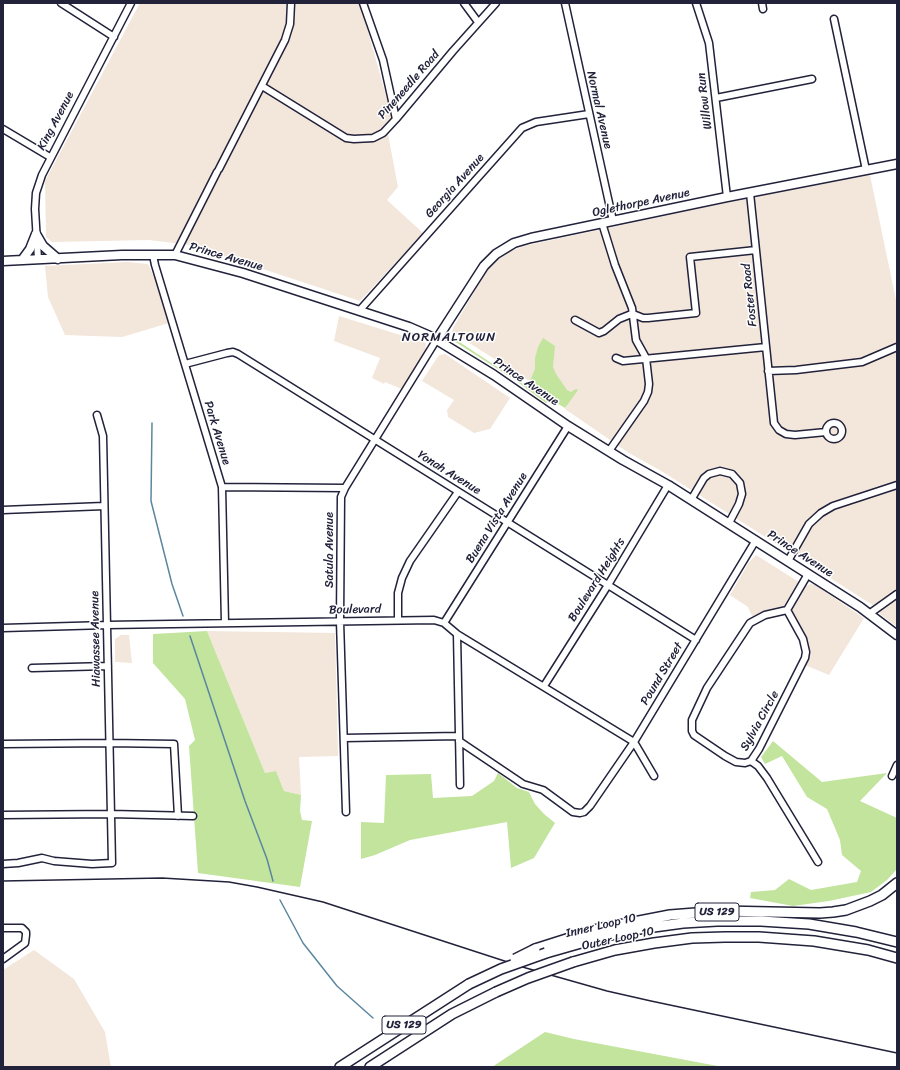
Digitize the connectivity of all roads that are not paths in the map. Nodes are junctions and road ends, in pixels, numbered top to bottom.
1 (61, 3) edge
2 (131, 3) edge
3 (291, 3) edge
4 (363, 3) edge
5 (464, 3) edge
6 (496, 3) edge
7 (565, 3) edge
8 (696, 3) edge
9 (834, 19) dead end
10 (478, 22) junction
11 (114, 37) junction
12 (812, 79) dead end
13 (262, 86) junction
14 (716, 98) junction
15 (589, 114) junction
16 (396, 119) junction
17 (3, 128) edge
18 (50, 157) junction
19 (897, 164) edge
20 (866, 170) junction
21 (750, 193) junction
22 (727, 198) junction
23 (614, 221) junction
24 (602, 223) junction
25 (36, 234) junction
26 (756, 250) junction
27 (153, 255) junction
28 (175, 256) junction
29 (58, 258) junction
30 (38, 259) junction
31 (22, 260) junction
32 (3, 261) edge
33 (359, 311) junction
34 (633, 314) junction
35 (575, 320) dead end
36 (437, 339) junction
37 (766, 347) junction
38 (897, 347) edge
39 (616, 358) dead end
40 (646, 358) junction
41 (185, 364) junction
42 (768, 371) junction
43 (97, 416) dead end
44 (568, 426) junction
45 (826, 432) dead end
46 (376, 441) junction
47 (609, 451) junction
48 (668, 485) junction
49 (897, 485) edge
50 (222, 487) junction
51 (345, 488) junction
52 (458, 492) junction
53 (691, 500) junction
54 (104, 506) junction
55 (3, 510) edge
56 (507, 523) junction
57 (729, 523) junction
58 (756, 540) junction
59 (788, 561) junction
60 (808, 574) junction
61 (608, 585) junction
62 (897, 594) edge
63 (787, 610) junction
64 (869, 614) junction
65 (398, 620) junction
66 (340, 621) junction
67 (225, 623) junction
68 (444, 623) junction
69 (107, 625) junction
70 (3, 628) edge
71 (457, 634) junction
72 (897, 635) edge
73 (696, 640) junction
74 (108, 666) junction
75 (32, 668) dead end
76 (544, 686) junction
77 (344, 738) junction
78 (459, 738) junction
79 (634, 742) junction
80 (109, 743) junction
81 (3, 744) edge
82 (751, 761) junction
83 (897, 765) edge
84 (654, 776) dead end
85 (892, 776) dead end
86 (460, 785) dead end
87 (346, 812) dead end
88 (111, 814) junction
89 (3, 815) edge
90 (178, 816) junction
91 (192, 816) dead end
92 (818, 862) dead end
93 (3, 864) edge
94 (897, 883) edge
95 (3, 928) edge
96 (897, 942) edge
97 (897, 958) edge
98 (3, 959) edge
99 (469, 984) junction
100 (340, 1067) edge
101 (370, 1067) edge

1 - 11 street
2 - 11 street, King Avenue
3 - 13 street
4 - 16 street
5 - 10 street
6 - 10 street, Pineneedle Road
7 - 15 street, Normal Avenue
8 - 14 street, Willow Run
9 - 20 street
10 - 16 street, Pineneedle Road
11 - 18 street, King Avenue
12 - 14 street
13 - 16 street, Pineneedle Road
13 - 28 street
14 - 22 street, Willow Run
15 - 23 street, Normal Avenue
15 - 33 street, Georgia Avenue
17 - 18 street
18 - 25 street, King Avenue
19 - 20 main road, Oglethorpe Avenue
20 - 21 main road, Oglethorpe Avenue
21 - 22 main road, Oglethorpe Avenue
21 - 26 street, Foster Road
22 - 23 main road, Oglethorpe Avenue
23 - 24 main road, Oglethorpe Avenue
24 - 34 street
24 - 36 main road, Oglethorpe Avenue
25 - 29 main road
25 - 30 street, King Avenue
25 - 31 main road
26 - 34 street
26 - 37 street, Foster Road
27 - 28 main road, Prince Avenue
27 - 29 main road, Prince Avenue
27 - 41 street, Park Avenue
28 - 33 main road, Prince Avenue
29 - 30 main road, Prince Avenue
30 - 31 main road, Prince Avenue
31 - 32 main road, Prince Avenue
33 - 36 main road, Prince Avenue
34 - 35 street
34 - 40 street
36 - 44 main road, Prince Avenue
36 - 46 street, Satula Avenue
37 - 40 street
37 - 42 street, Foster Road
38 - 42 street
39 - 40 street
40 - 47 street
41 - 46 street, Yonah Avenue
41 - 50 street, Park Avenue
42 - 45 street, Foster Road
43 - 54 street, Hiawassee Avenue
44 - 47 main road, Prince Avenue
44 - 56 street, Buena Vista Avenue
46 - 51 street, Satula Avenue
46 - 52 street, Yonah Avenue
47 - 48 main road, Prince Avenue
48 - 53 main road, Prince Avenue
48 - 61 street, Boulevard Heights
49 - 59 street
50 - 51 street
50 - 67 street, Park Avenue
51 - 66 street, Satula Avenue
52 - 56 street, Yonah Avenue
52 - 65 street
53 - 57 main road, Prince Avenue
53 - 57 street
54 - 55 street
54 - 69 street, Hiawassee Avenue
56 - 61 street, Yonah Avenue
56 - 68 street, Buena Vista Avenue
57 - 58 main road, Prince Avenue
58 - 59 main road, Prince Avenue
58 - 73 street, Pound Street
59 - 60 main road, Prince Avenue
60 - 63 street
60 - 64 main road, Prince Avenue
61 - 73 street, Yonah Avenue
61 - 76 street, Boulevard Heights
62 - 64 street
63 - 82 street, Sylvia Circle
63 - 82 street, Sylvia Circle
64 - 72 main road, Prince Avenue
65 - 66 street, Boulevard
65 - 68 street, Boulevard
66 - 67 street, Boulevard
66 - 77 street, Satula Avenue
67 - 69 street, Boulevard
68 - 71 street
69 - 70 street, Boulevard
69 - 74 street, Hiawassee Avenue
71 - 76 street
71 - 78 street
73 - 79 street, Pound Street
74 - 75 street
74 - 80 street, Hiawassee Avenue
76 - 79 street
77 - 78 street
77 - 87 street, Satula Avenue
78 - 79 street, Pound Street
78 - 86 street
79 - 84 street
80 - 81 street
80 - 88 street, Hiawassee Avenue
80 - 90 street
82 - 92 street
83 - 85 street
88 - 89 street
88 - 90 street
88 - 93 street, Hiawassee Avenue
90 - 91 street
94 - 99 highway, US 129, bridge
95 - 98 street
96 - 99 highway, Inner Loop 10, bridge
97 - 101 highway, Outer Loop 10 / US 129, bridge
99 - 100 highway, Inner Loop 10 / US 129

